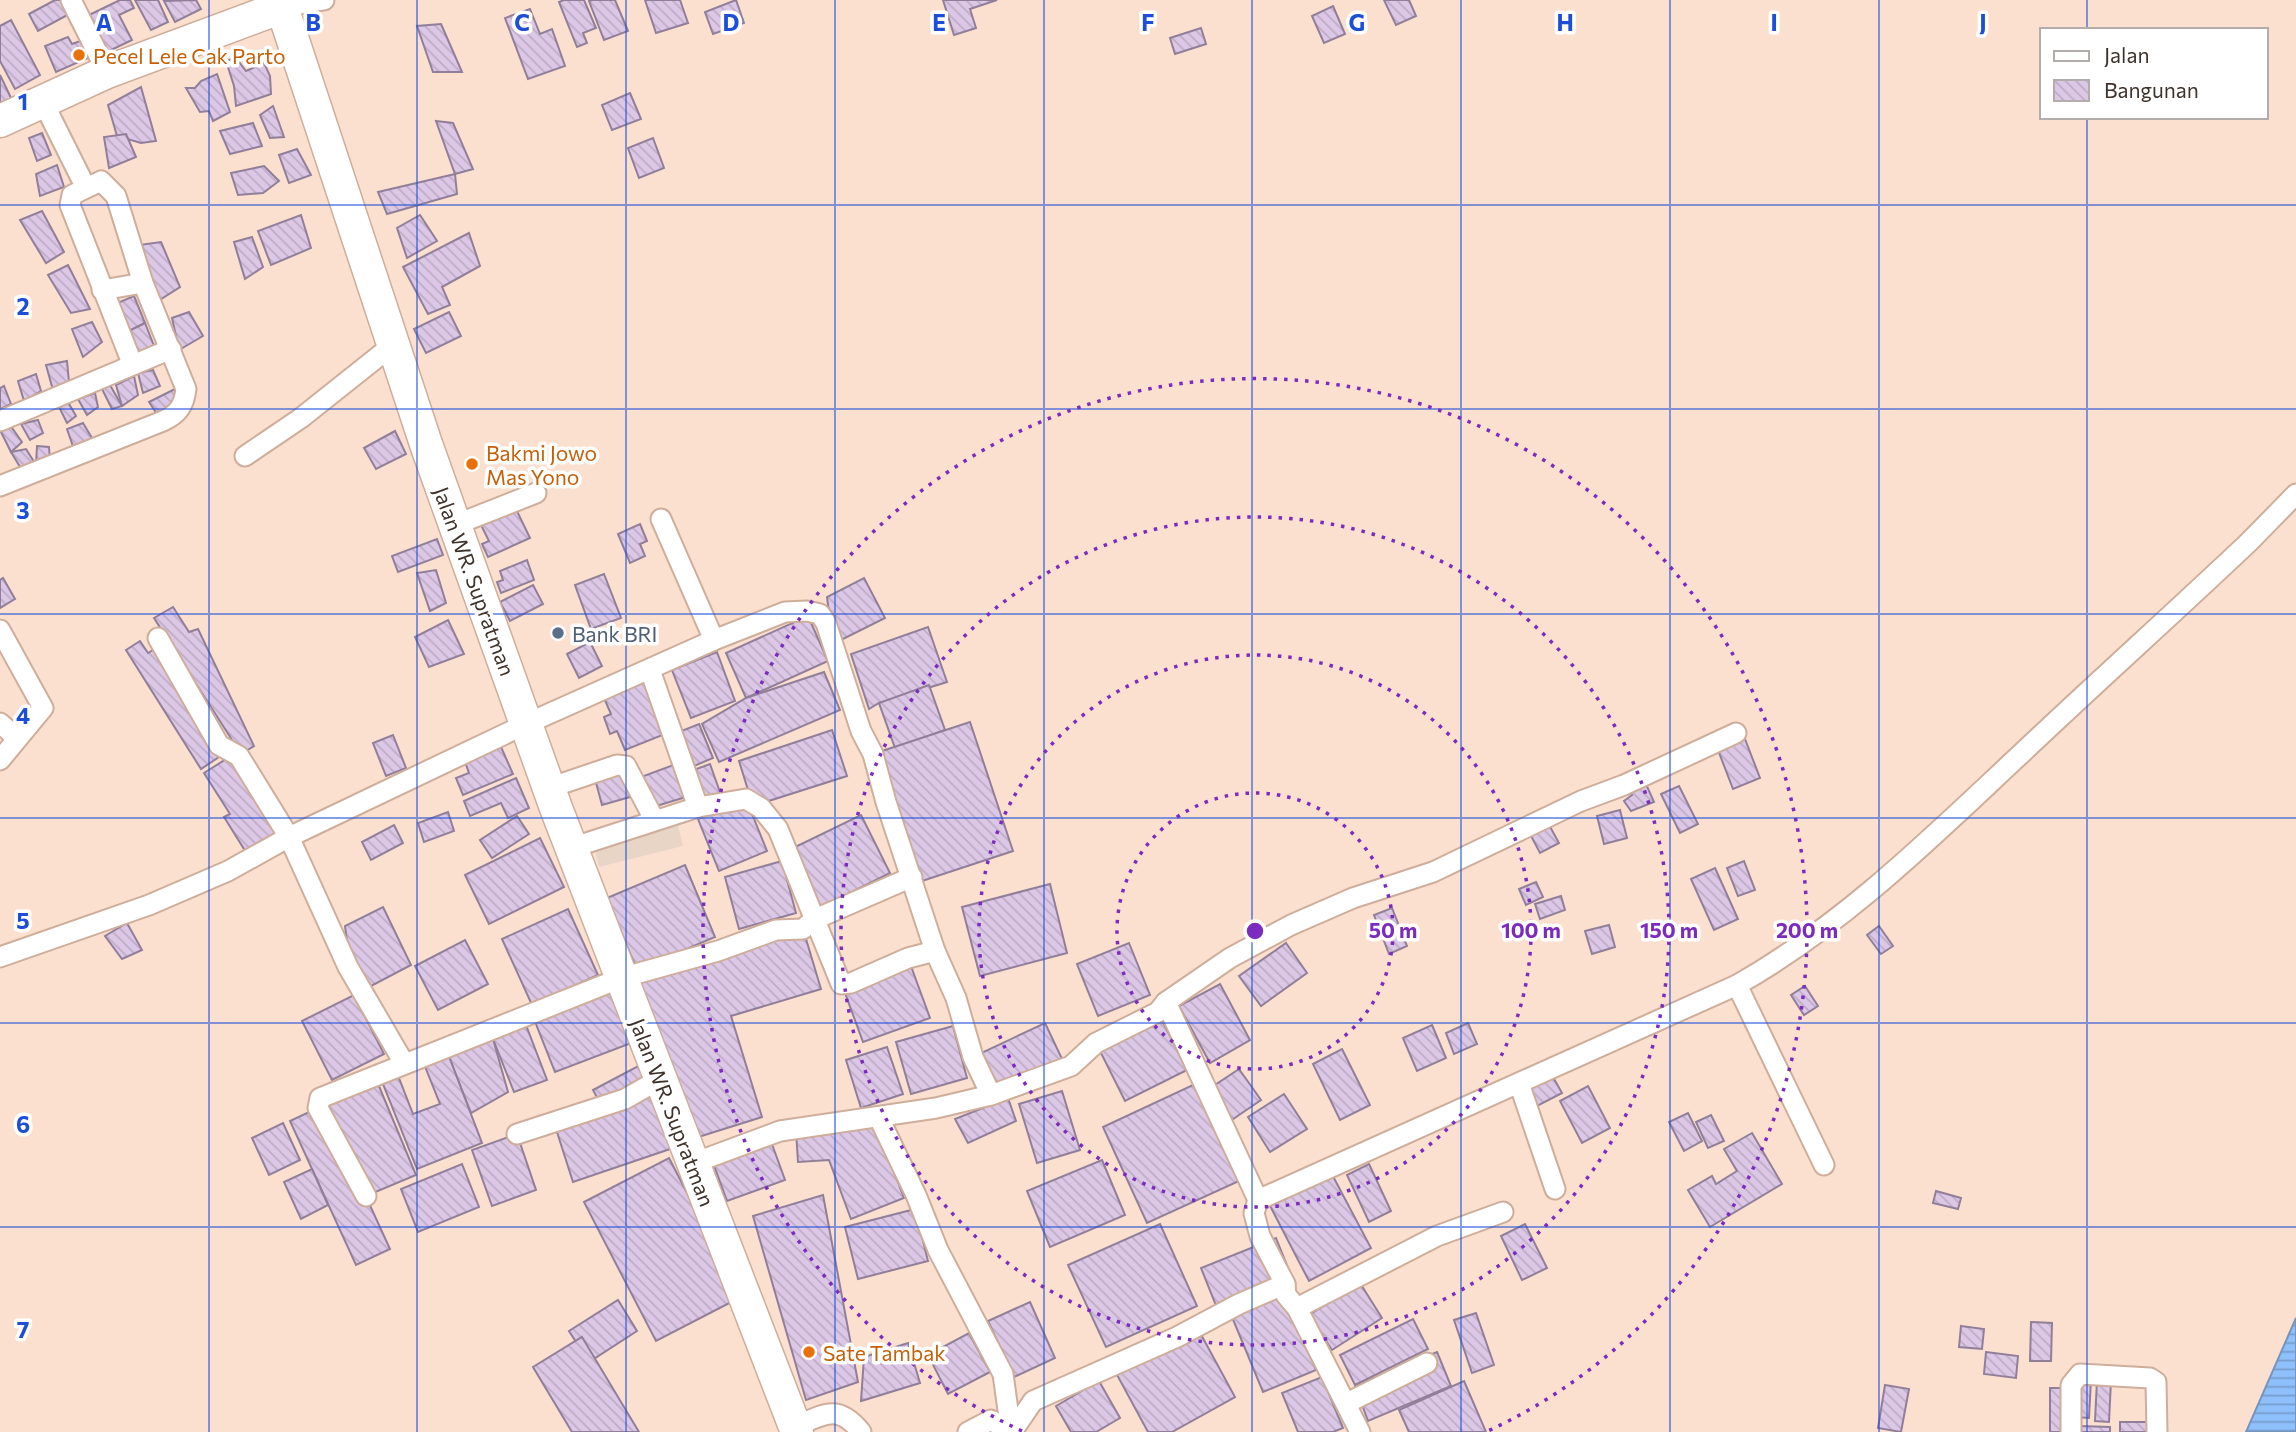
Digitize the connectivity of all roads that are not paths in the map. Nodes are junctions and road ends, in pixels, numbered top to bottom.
1 (71, 0) edge
2 (324, 0) edge
3 (282, 6) junction
4 (107, 72) junction
5 (43, 102) junction
6 (0, 121) edge
7 (85, 186) junction
8 (143, 283) junction
9 (102, 290) junction
10 (394, 344) junction
11 (171, 349) junction
12 (132, 363) junction
13 (0, 421) edge
14 (245, 456) dead end
15 (0, 486) edge
16 (536, 493) dead end
17 (2296, 494) edge
18 (661, 519) dead end
19 (455, 525) junction
20 (0, 630) edge
21 (158, 638) dead end
22 (714, 640) junction
23 (649, 670) junction
24 (0, 723) edge
25 (526, 724) junction
26 (1735, 733) dead end
27 (17, 738) junction
28 (0, 760) edge
29 (549, 788) junction
30 (698, 807) junction
31 (654, 819) junction
32 (289, 837) junction
33 (571, 848) junction
34 (912, 877) junction
35 (813, 920) junction
36 (935, 951) junction
37 (0, 957) edge
38 (621, 978) junction
39 (1737, 985) junction
40 (1166, 1002) junction
41 (404, 1063) junction
42 (660, 1079) junction
43 (1519, 1083) junction
44 (991, 1095) junction
45 (879, 1118) junction
46 (517, 1134) dead end
47 (694, 1163) junction
48 (1824, 1165) dead end
49 (1555, 1189) dead end
50 (366, 1196) dead end
51 (1258, 1200) junction
52 (1503, 1212) dead end
53 (1285, 1284) junction
54 (1297, 1307) junction
55 (1427, 1363) dead end
56 (1347, 1403) junction
57 (795, 1429) edge
58 (861, 1432) edge
59 (968, 1432) edge
60 (1011, 1432) edge
61 (1360, 1432) edge
62 (2071, 1432) edge
63 (2157, 1432) edge

1 - 4 street
2 - 3 street
3 - 4 main road
3 - 10 main road, Jalan WR. Supratman
4 - 5 main road
5 - 6 main road
5 - 7 street
7 - 8 street
7 - 9 street
8 - 9 street
8 - 11 street
9 - 12 street
10 - 14 street
10 - 19 main road, Jalan WR. Supratman
11 - 12 street
11 - 15 street
12 - 13 street
16 - 19 street
17 - 39 street
18 - 22 street
19 - 25 main road, Jalan WR. Supratman
20 - 27 street
21 - 32 street
22 - 23 street
22 - 34 street
23 - 25 street
23 - 30 street
24 - 27 street
25 - 29 main road, Jalan WR. Supratman
25 - 32 street
26 - 40 street
27 - 28 street
29 - 31 street
29 - 33 main road, Jalan WR. Supratman
30 - 31 street
30 - 35 street
31 - 33 street
32 - 37 street
32 - 41 street
33 - 38 main road, Jalan WR. Supratman
34 - 35 street
34 - 36 street
35 - 36 street
35 - 38 street
36 - 44 street
38 - 41 street
38 - 42 main road, Jalan WR. Supratman
39 - 43 street
39 - 48 street
40 - 44 street
40 - 51 street
41 - 50 street
42 - 46 street
42 - 47 main road, Jalan WR. Supratman
43 - 49 street
43 - 51 street
44 - 45 street
45 - 47 street
45 - 60 street
47 - 57 main road, Jalan WR. Supratman
51 - 53 street
52 - 54 street
53 - 54 street
53 - 60 street
54 - 56 street
55 - 56 street
56 - 61 street
57 - 58 street
59 - 60 street
62 - 63 street

